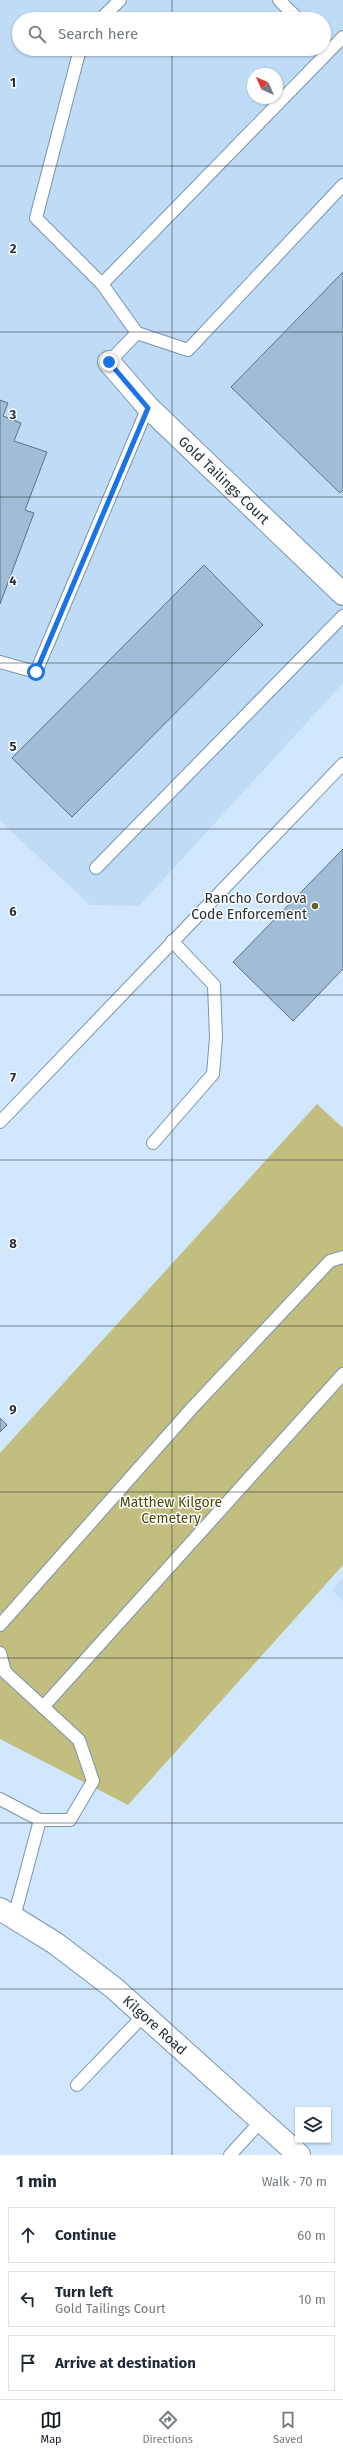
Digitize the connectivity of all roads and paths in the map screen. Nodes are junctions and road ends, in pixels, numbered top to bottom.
1 (120, 0) edge
2 (279, 0) edge
3 (109, 12) edge
4 (291, 12) edge
5 (343, 37) edge
6 (331, 45) edge
7 (78, 56) edge
8 (319, 56) edge
9 (343, 185) edge
10 (102, 284) junction
11 (137, 333) junction
12 (109, 362) joint
13 (148, 408) junction
14 (343, 594) edge
15 (343, 616) edge
16 (0, 662) edge
17 (343, 764) edge
18 (96, 868) dead end
19 (172, 941) junction
20 (0, 1122) edge
21 (153, 1144) dead end
22 (343, 1257) edge
23 (343, 1374) edge
24 (0, 1625) edge
25 (0, 1652) edge
26 (43, 1707) junction
27 (0, 1799) edge
28 (40, 1820) junction
29 (7, 1913) edge
30 (144, 2015) junction
31 (77, 2085) dead end
32 (262, 2120) junction
33 (230, 2155) edge
34 (299, 2155) edge

1 - 3 lane
2 - 4 lane
5 - 6 lane
7 - 10 lane
8 - 10 lane
9 - 11 lane
10 - 11 lane
11 - 12 lane
12 - 13 street, Gold Tailings Court
13 - 14 street, Gold Tailings Court
13 - 16 lane
15 - 18 lane
17 - 19 lane
19 - 20 lane
19 - 21 lane
22 - 24 lane
23 - 26 lane
25 - 26 lane
26 - 28 lane
27 - 28 lane
28 - 29 lane
29 - 30 street, Kilgore Road
30 - 31 lane
30 - 32 street, Kilgore Road
32 - 33 lane
32 - 34 street, Kilgore Road

